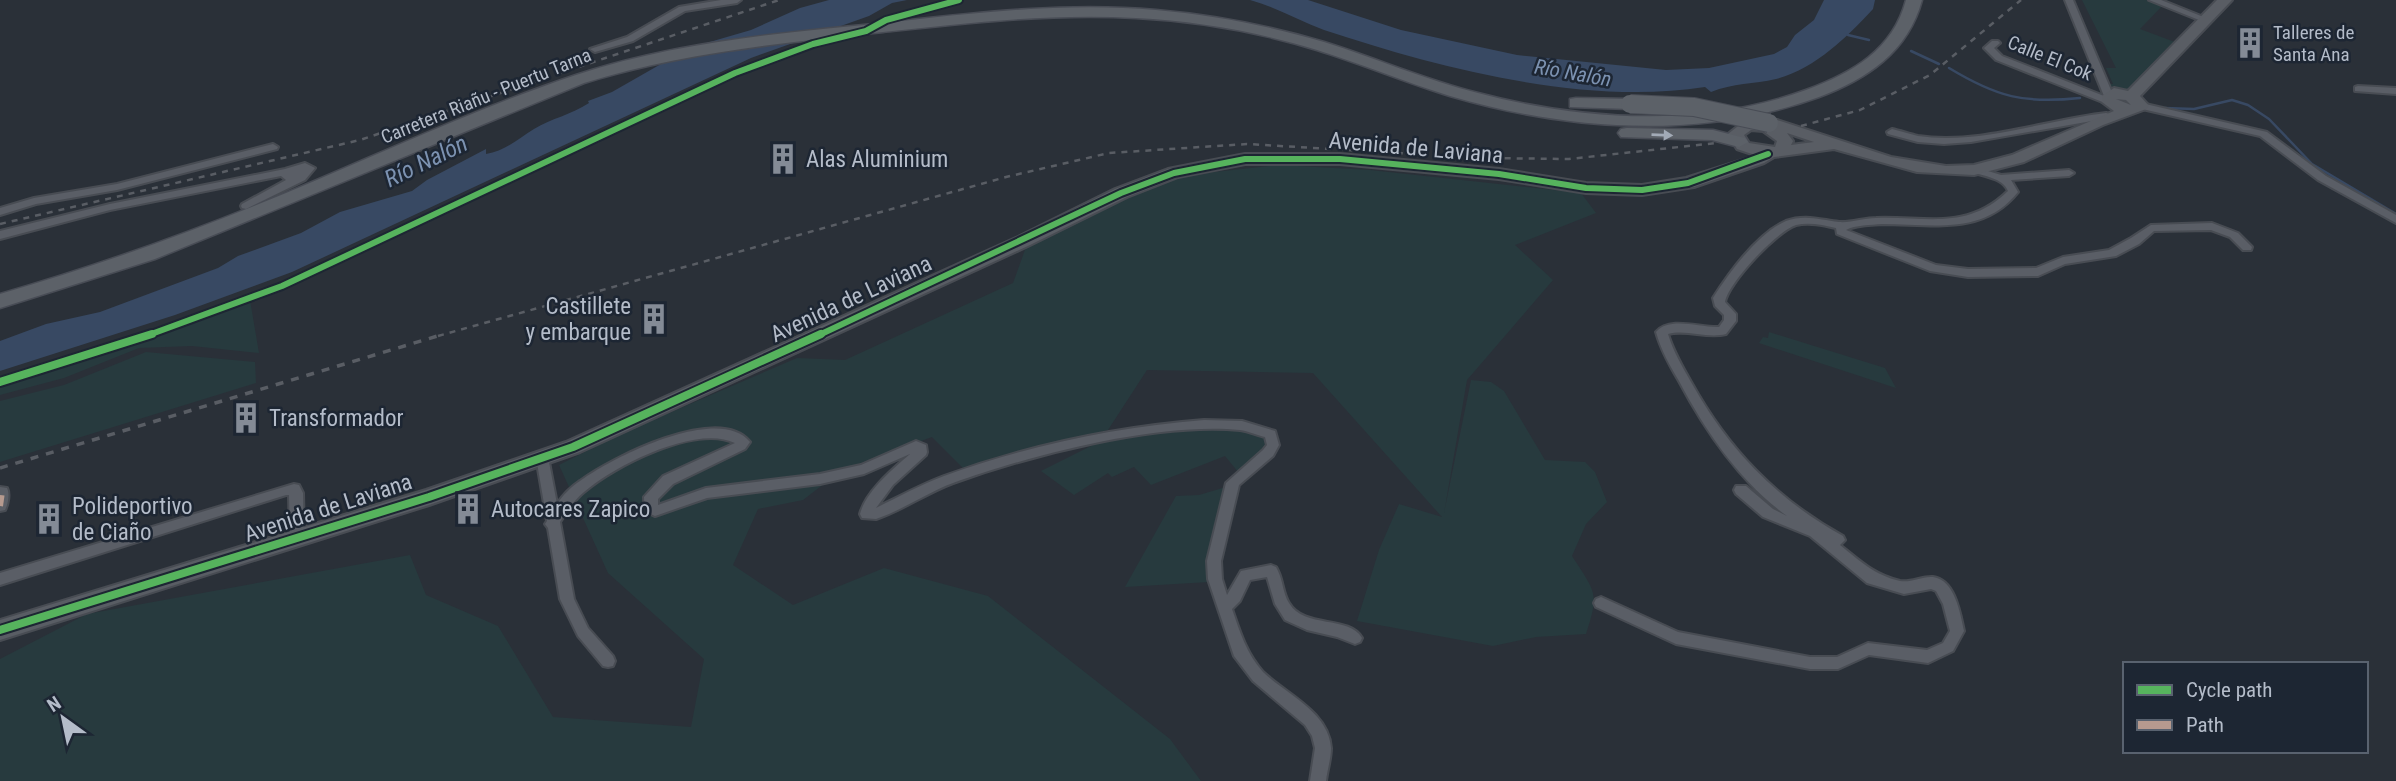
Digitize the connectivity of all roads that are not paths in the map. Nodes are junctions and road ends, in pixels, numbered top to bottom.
1 (737, 0) edge
2 (1914, 0) edge
3 (2069, 0) edge
4 (2153, 0) edge
5 (2225, 0) edge
6 (2207, 20) junction
7 (1995, 43) dead end
8 (1322, 47) junction
9 (595, 49) dead end
10 (1360, 60) junction
11 (2358, 89) dead end
12 (2396, 91) edge
13 (2116, 103) junction
14 (1892, 132) dead end
15 (1771, 138) junction
16 (1741, 144) junction
17 (273, 147) dead end
18 (1853, 148) junction
19 (1737, 167) junction
20 (1975, 170) junction
21 (2069, 173) dead end
22 (2000, 178) junction
23 (246, 205) dead end
24 (0, 212) edge
25 (2396, 220) edge
26 (1841, 226) junction
27 (0, 235) edge
28 (2247, 247) dead end
29 (0, 301) edge
30 (542, 457) junction
31 (1741, 490) dead end
32 (552, 524) junction
33 (1815, 530) junction
34 (297, 538) junction
35 (1838, 540) dead end
36 (0, 579) edge
37 (1601, 603) dead end
38 (1225, 606) junction
39 (0, 630) edge
40 (1355, 638) dead end
41 (608, 662) dead end
42 (1318, 781) edge

1 - 9 street
2 - 10 main road, Carretera Riañu - Puertu Tarna
3 - 13 street
4 - 6 street
5 - 6 street
6 - 13 street
7 - 13 street, Calle El Cok
8 - 10 main road, Carretera Riañu - Puertu Tarna
8 - 15 main road, bridge
8 - 29 main road, Carretera Riañu - Puertu Tarna
10 -> 16 main road
11 - 12 street
13 - 14 street
13 - 20 street
13 - 25 street
15 - 16 street
15 - 16 street
15 - 18 street
15 - 18 street
15 - 19 street, Avenida de Laviana
16 - 19 street
17 - 24 street
18 - 20 street
19 - 30 street, Avenida de Laviana
20 - 22 street
21 - 22 street
22 - 26 street
23 - 27 street
26 - 28 street
26 - 33 street
30 - 32 street
30 - 34 street, Avenida de Laviana
31 - 33 street
32 - 38 street
32 - 41 street
33 - 35 street
33 - 37 street
34 - 36 street
34 - 39 street, Avenida de Laviana
38 - 40 street
38 - 42 street

